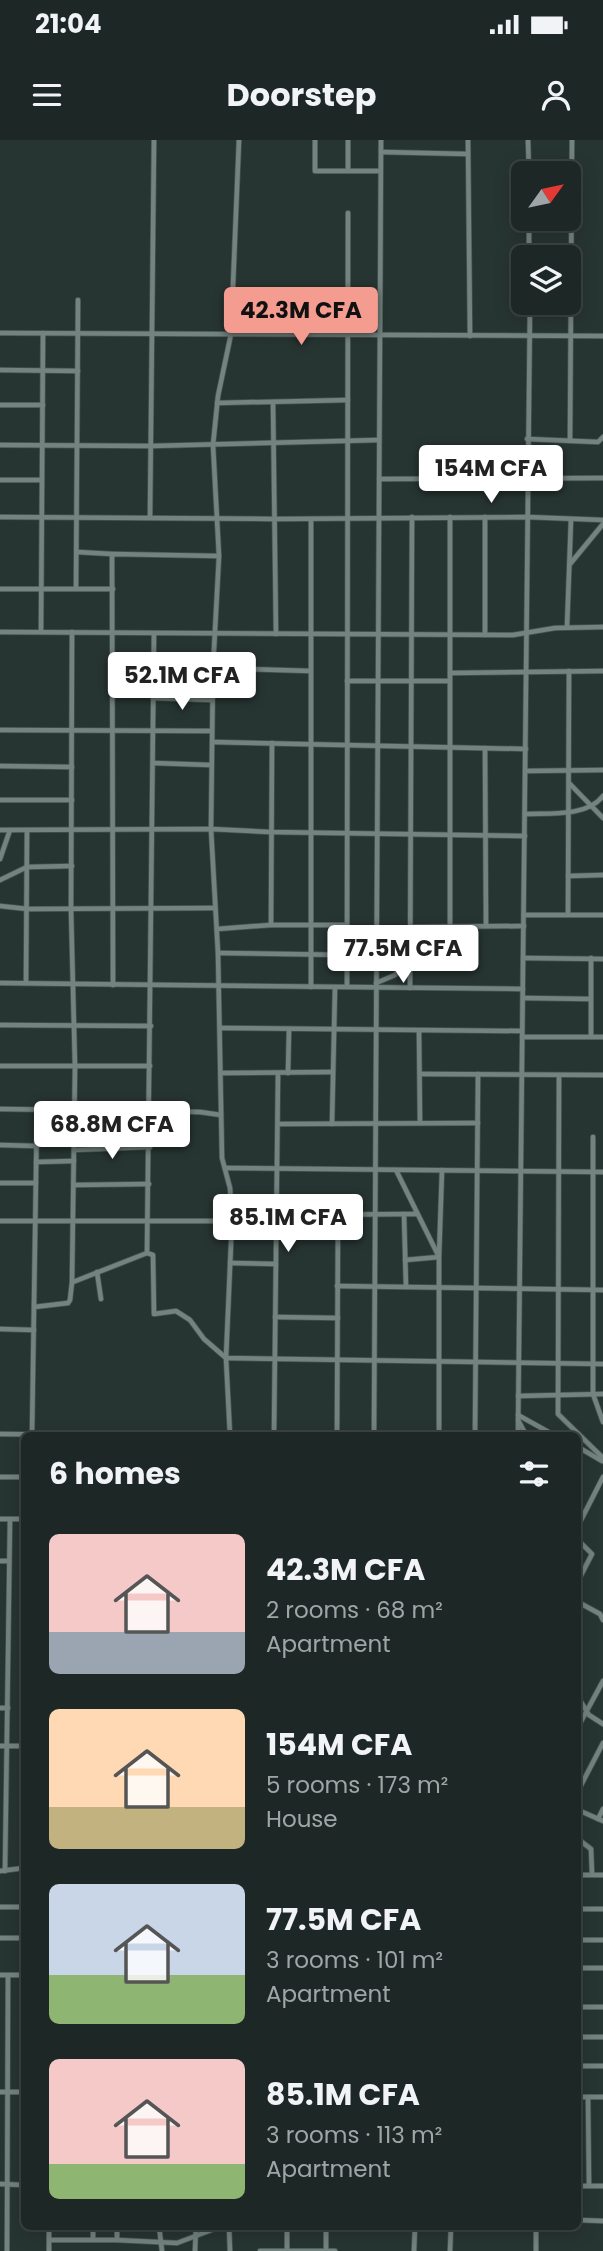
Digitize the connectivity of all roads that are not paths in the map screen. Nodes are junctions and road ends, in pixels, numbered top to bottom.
1 (154, 140) edge
2 (239, 140) edge
3 (315, 140) edge
4 (348, 140) edge
5 (381, 140) edge
6 (467, 140) edge
7 (528, 140) edge
8 (572, 140) edge
9 (381, 152) junction
10 (468, 154) junction
11 (529, 161) edge
12 (348, 171) junction
13 (380, 171) junction
14 (348, 212) dead end
15 (78, 300) dead end
16 (530, 315) edge
17 (0, 333) edge
18 (43, 333) junction
19 (78, 334) junction
20 (152, 334) junction
21 (231, 334) junction
22 (530, 334) junction
23 (348, 335) junction
24 (380, 335) junction
25 (571, 335) junction
26 (470, 336) junction
27 (603, 336) edge
28 (0, 370) edge
29 (43, 370) junction
30 (78, 371) junction
31 (348, 400) junction
32 (273, 402) junction
33 (217, 403) junction
34 (0, 405) edge
35 (43, 405) junction
36 (603, 437) edge
37 (527, 439) junction
38 (379, 440) junction
39 (347, 441) junction
40 (570, 441) junction
41 (274, 443) junction
42 (213, 444) junction
43 (0, 445) edge
44 (42, 445) junction
45 (77, 445) junction
46 (151, 446) junction
47 (527, 478) junction
48 (603, 478) edge
49 (379, 479) junction
50 (0, 480) edge
51 (42, 480) junction
52 (0, 517) edge
53 (42, 517) junction
54 (77, 517) junction
55 (150, 517) junction
56 (379, 517) junction
57 (412, 517) junction
58 (450, 517) junction
59 (485, 517) junction
60 (527, 517) junction
61 (218, 518) junction
62 (347, 518) junction
63 (275, 519) junction
64 (311, 519) junction
65 (570, 519) junction
66 (603, 522) edge
67 (76, 552) junction
68 (112, 554) junction
69 (219, 556) junction
70 (569, 566) junction
71 (0, 589) edge
72 (41, 589) junction
73 (76, 589) junction
74 (113, 589) junction
75 (603, 627) edge
76 (567, 628) junction
77 (112, 631) junction
78 (0, 632) edge
79 (41, 632) junction
80 (72, 632) junction
81 (154, 633) junction
82 (527, 633) junction
83 (276, 634) junction
84 (311, 634) junction
85 (347, 634) junction
86 (378, 634) junction
87 (412, 634) junction
88 (215, 635) junction
89 (450, 635) junction
90 (485, 635) junction
91 (213, 668) junction
92 (311, 671) junction
93 (569, 671) junction
94 (603, 671) edge
95 (527, 672) junction
96 (450, 673) junction
97 (347, 681) junction
98 (378, 681) junction
99 (412, 681) junction
100 (450, 681) junction
101 (153, 698) junction
102 (212, 700) junction
103 (0, 730) edge
104 (72, 730) junction
105 (113, 730) junction
106 (153, 731) junction
107 (212, 732) junction
108 (211, 742) junction
109 (272, 743) junction
110 (311, 744) junction
111 (347, 745) junction
112 (377, 746) junction
113 (412, 747) junction
114 (450, 747) junction
115 (485, 748) junction
116 (526, 749) junction
117 (153, 763) junction
118 (212, 765) junction
119 (0, 766) edge
120 (72, 766) junction
121 (568, 770) junction
122 (603, 770) edge
123 (526, 771) junction
124 (568, 782) junction
125 (603, 796) edge
126 (0, 800) edge
127 (72, 800) junction
128 (590, 805) junction
129 (568, 813) junction
130 (525, 814) junction
131 (603, 818) edge
132 (71, 829) junction
133 (113, 829) junction
134 (152, 829) junction
135 (211, 829) junction
136 (0, 830) edge
137 (10, 830) junction
138 (27, 830) junction
139 (271, 832) junction
140 (311, 832) junction
141 (347, 833) junction
142 (377, 833) junction
143 (411, 834) junction
144 (450, 834) junction
145 (485, 835) junction
146 (525, 835) junction
147 (0, 859) edge
148 (72, 866) junction
149 (27, 867) junction
150 (603, 875) edge
151 (568, 876) junction
152 (0, 880) edge
153 (0, 900) edge
154 (2, 906) edge
155 (215, 908) junction
156 (28, 909) junction
157 (71, 909) junction
158 (113, 909) junction
159 (152, 909) junction
160 (524, 915) junction
161 (568, 915) junction
162 (603, 915) edge
163 (271, 925) junction
164 (311, 925) junction
165 (347, 925) junction
166 (486, 926) junction
167 (524, 926) junction
168 (410, 927) junction
169 (450, 927) junction
170 (217, 929) junction
171 (218, 953) junction
172 (311, 954) junction
173 (347, 955) junction
174 (410, 957) junction
175 (523, 958) junction
176 (591, 958) junction
177 (603, 958) edge
178 (0, 983) edge
179 (26, 983) junction
180 (74, 983) junction
181 (113, 985) junction
182 (376, 985) junction
183 (151, 986) junction
184 (220, 986) junction
185 (311, 987) junction
186 (335, 987) junction
187 (347, 987) junction
188 (410, 988) junction
189 (523, 989) junction
190 (523, 998) junction
191 (591, 999) junction
192 (0, 1025) edge
193 (74, 1026) junction
194 (151, 1026) junction
195 (220, 1028) junction
196 (289, 1030) junction
197 (334, 1030) junction
198 (376, 1030) junction
199 (419, 1031) junction
200 (522, 1034) junction
201 (591, 1037) junction
202 (603, 1038) edge
203 (0, 1066) edge
204 (150, 1066) junction
205 (75, 1067) junction
206 (333, 1072) junction
207 (222, 1073) junction
208 (278, 1073) junction
209 (288, 1073) junction
210 (420, 1074) junction
211 (478, 1074) junction
212 (522, 1074) junction
213 (559, 1075) junction
214 (603, 1075) edge
215 (0, 1109) edge
216 (37, 1109) junction
217 (73, 1110) junction
218 (150, 1111) junction
219 (221, 1115) junction
220 (421, 1123) junction
221 (478, 1123) junction
222 (278, 1124) junction
223 (332, 1124) junction
224 (375, 1124) junction
225 (593, 1137) dead end
226 (0, 1145) edge
227 (37, 1146) junction
228 (150, 1147) junction
229 (74, 1150) junction
230 (74, 1161) junction
231 (36, 1162) junction
232 (225, 1168) junction
233 (277, 1168) junction
234 (375, 1169) junction
235 (396, 1170) junction
236 (442, 1170) junction
237 (477, 1170) junction
238 (521, 1171) junction
239 (558, 1171) junction
240 (593, 1171) junction
241 (603, 1171) edge
242 (0, 1183) edge
243 (36, 1183) junction
244 (149, 1184) junction
245 (74, 1185) junction
246 (338, 1214) junction
247 (375, 1214) junction
248 (404, 1214) junction
249 (417, 1214) junction
250 (276, 1215) junction
251 (75, 1220) junction
252 (0, 1221) edge
253 (36, 1221) junction
254 (232, 1221) junction
255 (148, 1222) junction
256 (147, 1253) junction
257 (439, 1257) junction
258 (405, 1260) junction
259 (230, 1263) junction
260 (276, 1264) junction
261 (97, 1272) junction
262 (72, 1282) junction
263 (337, 1286) junction
264 (375, 1286) junction
265 (406, 1287) junction
266 (441, 1287) junction
267 (476, 1287) junction
268 (519, 1288) junction
269 (558, 1288) junction
270 (593, 1289) junction
271 (603, 1290) edge
272 (101, 1299) dead end
273 (34, 1307) junction
274 (275, 1317) junction
275 (338, 1318) junction
276 (0, 1329) edge
277 (34, 1330) junction
278 (226, 1358) junction
279 (275, 1360) junction
280 (339, 1361) junction
281 (374, 1361) junction
282 (440, 1362) junction
283 (475, 1363) junction
284 (518, 1363) junction
285 (558, 1363) junction
286 (594, 1364) junction
287 (603, 1364) edge
288 (593, 1394) junction
289 (603, 1394) edge
290 (518, 1396) junction
291 (558, 1396) junction
292 (518, 1417) junction
293 (603, 1421) edge
294 (32, 1432) edge
295 (230, 1432) edge
296 (274, 1432) edge
297 (337, 1432) edge
298 (374, 1432) edge
299 (439, 1432) edge
300 (475, 1432) edge
301 (518, 1432) edge
302 (525, 1432) edge
303 (548, 1432) edge
304 (576, 1432) edge
305 (0, 1434) edge
306 (21, 1435) edge
307 (581, 1438) edge
308 (581, 1450) edge
309 (603, 1460) edge
310 (0, 1477) edge
311 (21, 1477) edge
312 (603, 1477) edge
313 (0, 1519) edge
314 (10, 1519) junction
315 (21, 1519) edge
316 (581, 1520) edge
317 (581, 1543) edge
318 (0, 1561) edge
319 (9, 1561) junction
320 (581, 1575) edge
321 (581, 1604) edge
322 (603, 1620) edge
323 (0, 1631) edge
324 (8, 1631) junction
325 (603, 1681) edge
326 (581, 1703) edge
327 (0, 1708) edge
328 (8, 1708) junction
329 (586, 1711) junction
330 (581, 1721) edge
331 (603, 1724) edge
332 (603, 1743) edge
333 (0, 1746) edge
334 (7, 1746) junction
335 (21, 1746) edge
336 (3, 1782) edge
337 (581, 1785) edge
338 (603, 1809) edge
339 (581, 1811) edge
340 (600, 1820) edge
341 (3, 1833) edge
342 (581, 1841) edge
343 (21, 1868) edge
344 (2, 1871) edge
345 (592, 1874) junction
346 (581, 1875) edge
347 (603, 1875) edge
348 (21, 1907) edge
349 (0, 1908) edge
350 (581, 1909) edge
351 (603, 1909) edge
352 (0, 1938) edge
353 (21, 1938) edge
354 (581, 1940) edge
355 (603, 1940) edge
356 (581, 1968) edge
357 (603, 1968) edge
358 (0, 1975) edge
359 (8, 1975) junction
360 (21, 1975) edge
361 (581, 2007) edge
362 (603, 2007) edge
363 (0, 2014) edge
364 (8, 2014) junction
365 (581, 2037) edge
366 (603, 2038) edge
367 (0, 2048) edge
368 (8, 2048) junction
369 (581, 2066) edge
370 (603, 2066) edge
371 (0, 2092) edge
372 (8, 2092) junction
373 (21, 2092) edge
374 (581, 2096) edge
375 (588, 2097) junction
376 (603, 2097) edge
377 (0, 2184) edge
378 (7, 2185) junction
379 (21, 2185) edge
380 (581, 2186) edge
381 (589, 2186) junction
382 (603, 2186) edge
383 (581, 2220) edge
384 (603, 2221) edge
385 (49, 2230) edge
386 (93, 2230) edge
387 (117, 2230) edge
388 (160, 2230) edge
389 (196, 2230) edge
390 (212, 2230) edge
391 (229, 2230) edge
392 (287, 2230) edge
393 (326, 2230) edge
394 (415, 2230) edge
395 (451, 2230) edge
396 (536, 2230) edge
397 (196, 2236) junction
398 (49, 2240) junction
399 (93, 2240) junction
400 (117, 2240) junction
401 (162, 2243) junction
402 (7, 2251) edge
403 (49, 2251) edge
404 (162, 2251) edge
405 (195, 2251) edge
406 (230, 2251) edge
407 (260, 2251) edge
408 (287, 2251) edge
409 (326, 2251) edge
410 (335, 2251) edge
411 (414, 2251) edge
412 (450, 2251) edge
413 (536, 2251) edge

1 - 20 street
2 - 21 street
3 - 12 street
4 - 12 street
5 - 9 street
6 - 10 street
7 - 11 street
8 - 25 street
9 - 10 street
9 - 13 street
10 - 26 street
12 - 13 street
13 - 24 street
14 - 23 street
15 - 19 street
16 - 22 street
17 - 18 street
18 - 19 street
18 - 29 street
19 - 20 street
19 - 30 street
20 - 21 street
20 - 46 street
21 - 23 street
21 - 33 street
22 - 25 street
22 - 26 street
22 - 37 street
23 - 24 street
23 - 31 street
24 - 26 street
24 - 38 street
25 - 27 street
25 - 40 street
28 - 29 street
29 - 30 street
29 - 35 street
30 - 45 street
31 - 32 street
31 - 39 street
32 - 33 street
32 - 41 street
33 - 42 street
34 - 35 street
35 - 44 street
36 - 40 street
37 - 40 street
37 - 47 street
38 - 39 street
38 - 49 street
39 - 41 street
39 - 62 street
41 - 42 street
41 - 63 street
42 - 46 street
42 - 61 street
43 - 44 street
44 - 45 street
44 - 51 street
45 - 46 street
45 - 54 street
46 - 55 street
47 - 48 street
47 - 49 street
47 - 60 street
49 - 56 street
50 - 51 street
51 - 53 street
52 - 53 street
53 - 54 street
53 - 72 street
54 - 55 street
54 - 67 street
55 - 61 street
56 - 57 street
56 - 62 street
56 - 86 street
57 - 58 street
57 - 87 street
58 - 59 street
58 - 89 street
59 - 60 street
59 - 90 street
60 - 65 street
60 - 82 street
61 - 63 street
61 - 69 street
62 - 64 street
62 - 85 street
63 - 64 street
63 - 83 street
64 - 84 street
65 - 66 street
65 - 70 street
66 - 70 street
67 - 68 street
67 - 73 street
68 - 69 street
68 - 74 street
69 - 88 street
70 - 76 street
71 - 72 street
72 - 73 street
72 - 79 street
73 - 74 street
74 - 77 street
75 - 76 street
76 - 82 street
77 - 80 street
77 - 81 street
77 - 105 street
78 - 79 street
79 - 80 street
80 - 104 street
81 - 88 street
81 - 101 street
82 - 90 street
82 - 95 street
83 - 84 street
83 - 88 street
84 - 85 street
84 - 92 street
85 - 86 street
85 - 97 street
86 - 87 street
86 - 98 street
87 - 89 street
87 - 99 street
88 - 91 street
89 - 90 street
89 - 96 street
91 - 92 street
91 - 102 street
92 - 110 street
93 - 94 street
93 - 95 street
93 - 121 street
95 - 96 street
95 - 116 street
96 - 100 street
97 - 98 street
97 - 111 street
98 - 99 street
98 - 112 street
99 - 100 street
99 - 113 street
100 - 114 street
101 - 102 street
101 - 106 street
102 - 107 street
103 - 104 street
104 - 105 street
104 - 120 street
105 - 106 street
105 - 133 street
106 - 107 street
106 - 117 street
107 - 108 street
108 - 109 street
108 - 118 street
109 - 110 street
109 - 139 street
110 - 111 street
110 - 140 street
111 - 112 street
111 - 141 street
112 - 113 street
112 - 142 street
113 - 114 street
113 - 143 street
114 - 115 street
114 - 144 street
115 - 116 street
115 - 145 street
116 - 123 street
117 - 118 street
117 - 134 street
118 - 135 street
119 - 120 street
120 - 127 street
121 - 122 street
121 - 123 street
121 - 124 street
123 - 130 street
124 - 128 street
124 - 129 street
125 - 128 street
126 - 127 street
127 - 132 street
128 - 129 street
128 - 131 street
129 - 130 street
129 - 151 street
130 - 146 street
132 - 133 street
132 - 138 street
132 - 148 street
133 - 134 street
133 - 158 street
134 - 135 street
134 - 159 street
135 - 139 street
135 - 155 street
136 - 137 street
137 - 138 street
137 - 147 street
138 - 149 street
139 - 140 street
139 - 163 street
140 - 141 street
140 - 164 street
141 - 142 street
141 - 165 street
142 - 143 street
142 - 182 street
143 - 144 street
143 - 168 street
144 - 145 street
144 - 169 street
145 - 146 street
145 - 166 street
146 - 160 street
148 - 149 street
148 - 157 street
149 - 152 street
149 - 156 street
150 - 151 street
151 - 161 street
153 - 154 street
154 - 156 street
155 - 159 street
155 - 170 street
156 - 157 street
156 - 179 street
157 - 158 street
157 - 180 street
158 - 159 street
158 - 181 street
159 - 183 street
160 - 161 street
160 - 167 street
161 - 162 street
163 - 164 street
163 - 170 street
164 - 165 street
164 - 172 street
165 - 173 street
166 - 167 street
166 - 169 street
167 - 175 street
168 - 169 street
168 - 174 street
170 - 171 street
171 - 172 street
171 - 184 street
172 - 173 street
172 - 185 street
173 - 187 street
174 - 182 street
174 - 188 street
175 - 176 street
175 - 189 street
176 - 177 street
176 - 191 street
178 - 179 street
179 - 180 street
180 - 181 street
180 - 193 street
181 - 183 street
182 - 187 street
182 - 188 street
182 - 198 street
183 - 184 street
183 - 194 street
184 - 185 street
184 - 195 street
185 - 186 street
186 - 187 street
186 - 197 street
188 - 189 street
189 - 190 street
190 - 191 street
190 - 200 street
191 - 201 street
192 - 193 street
193 - 194 street
193 - 205 street
194 - 204 street
195 - 196 street
195 - 207 street
196 - 197 street
196 - 209 street
197 - 198 street
197 - 206 street
198 - 199 street
198 - 224 street
199 - 200 street
199 - 210 street
200 - 201 street
200 - 212 street
201 - 202 street
203 - 205 street
204 - 205 street
204 - 218 street
205 - 217 street
206 - 209 street
206 - 223 street
207 - 208 street
207 - 219 street
208 - 209 street
208 - 222 street
210 - 211 street
210 - 220 street
211 - 212 street
211 - 221 street
212 - 213 street
212 - 238 street
213 - 214 street
213 - 239 street
215 - 216 street
216 - 217 street
216 - 227 street
217 - 218 street
217 - 229 street
218 - 219 street
218 - 228 street
219 - 232 street
220 - 221 street
220 - 224 street
221 - 237 street
222 - 223 street
222 - 233 street
223 - 224 street
224 - 234 street
225 - 240 street
226 - 227 street
227 - 231 street
228 - 229 street
228 - 244 street
229 - 230 street
230 - 231 street
230 - 245 street
231 - 243 street
232 - 233 street
232 - 254 street
233 - 234 street
233 - 250 street
234 - 235 street
234 - 247 street
235 - 236 street
235 - 249 street
236 - 237 street
236 - 257 street
237 - 238 street
237 - 267 street
238 - 239 street
238 - 268 street
239 - 240 street
239 - 269 street
240 - 241 street
240 - 270 street
242 - 243 street
243 - 253 street
244 - 245 street
244 - 255 street
245 - 251 street
246 - 247 street
246 - 250 street
246 - 263 street
247 - 248 street
247 - 264 street
248 - 249 street
248 - 258 street
249 - 257 street
250 - 260 street
251 - 253 street
251 - 255 street
251 - 262 street
252 - 253 street
253 - 273 street
254 - 255 street
254 - 259 street
255 - 256 street
256 - 261 street
256 - 278 street
257 - 258 street
257 - 266 street
258 - 265 street
259 - 260 street
259 - 278 street
260 - 274 street
261 - 262 street
261 - 272 street
262 - 273 street
263 - 264 street
263 - 275 street
264 - 265 street
264 - 281 street
265 - 266 street
266 - 267 street
266 - 282 street
267 - 268 street
267 - 283 street
268 - 269 street
268 - 284 street
269 - 270 street
269 - 285 street
270 - 271 street
270 - 286 street
273 - 277 street
274 - 275 street
274 - 279 street
275 - 280 street
276 - 277 street
277 - 294 street
278 - 279 street
278 - 295 street
279 - 280 street
279 - 296 street
280 - 281 street
280 - 297 street
281 - 282 street
281 - 298 street
282 - 283 street
282 - 299 street
283 - 284 street
283 - 300 street
284 - 285 street
284 - 290 street
285 - 286 street
285 - 291 street
286 - 287 street
286 - 288 street
288 - 289 street
288 - 291 street
288 - 293 street
290 - 291 street
290 - 292 street
291 - 304 street
292 - 301 street
292 - 302 street
292 - 303 street
305 - 306 street
307 - 309 street
308 - 309 street
310 - 311 street
312 - 316 street
313 - 314 street
314 - 315 street
314 - 319 street
317 - 320 street
318 - 319 street
319 - 324 street
321 - 322 street
323 - 324 street
324 - 328 street
325 - 329 street
326 - 329 street
327 - 328 street
328 - 334 street
329 - 330 street
329 - 331 street
332 - 337 street
333 - 334 street
334 - 335 street
334 - 336 street
336 - 341 street
338 - 340 street
339 - 340 street
341 - 344 street
342 - 345 street
343 - 344 street
345 - 346 street
345 - 347 street
348 - 349 street
350 - 351 street
352 - 353 street
354 - 355 street
356 - 357 street
358 - 359 street
359 - 360 street
359 - 364 street
361 - 362 street
363 - 364 street
364 - 368 street
365 - 366 street
367 - 368 street
368 - 372 street
369 - 370 street
371 - 372 street
372 - 373 street
372 - 378 street
374 - 375 street
375 - 376 street
375 - 381 street
377 - 378 street
378 - 379 street
378 - 402 street
380 - 381 street
381 - 382 street
383 - 384 street
385 - 398 street
386 - 399 street
387 - 400 street
388 - 401 street
389 - 397 street
390 - 397 street
391 - 406 street
392 - 408 street
393 - 409 street
394 - 411 street
395 - 412 street
396 - 413 street
397 - 401 street
397 - 405 street
398 - 399 street
398 - 403 street
399 - 400 street
400 - 401 street
401 - 404 street
407 - 408 street
408 - 409 street
409 - 410 street

